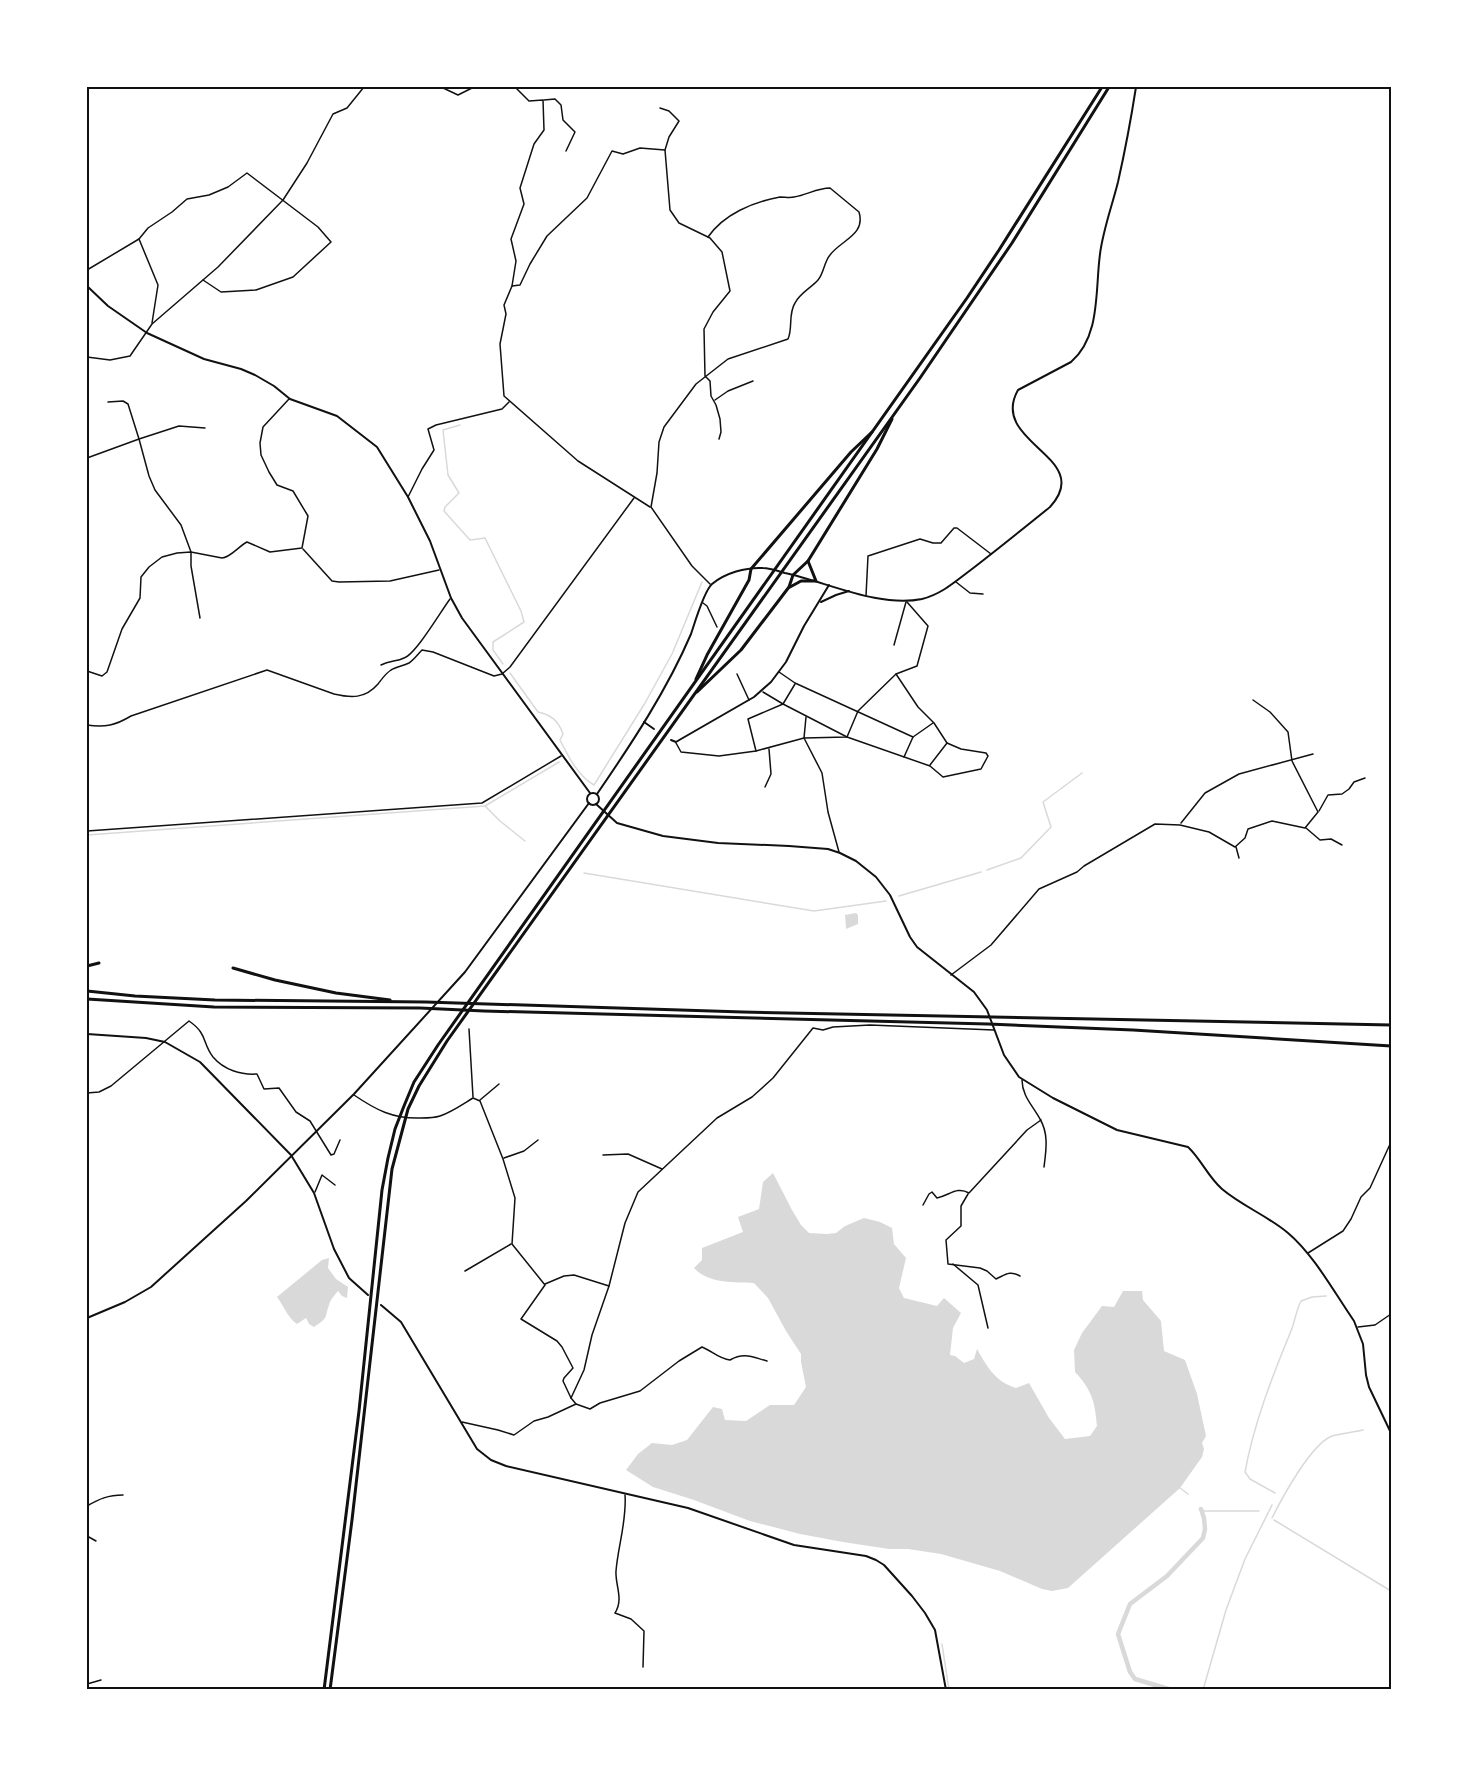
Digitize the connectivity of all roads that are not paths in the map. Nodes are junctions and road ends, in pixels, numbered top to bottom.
1 (364, 87) edge
2 (441, 87) edge
3 (474, 87) edge
4 (514, 87) edge
5 (1102, 87) edge
6 (1109, 87) edge
7 (1136, 87) edge
8 (543, 100) junction
9 (660, 108) dead end
10 (665, 150) junction
11 (566, 151) dead end
12 (283, 200) junction
13 (708, 237) junction
14 (139, 239) junction
15 (87, 270) edge
16 (203, 280) junction
17 (87, 286) edge
18 (512, 286) junction
19 (152, 324) junction
20 (147, 333) junction
21 (87, 357) edge
22 (705, 376) junction
23 (753, 381) dead end
24 (290, 399) junction
25 (510, 401) junction
26 (714, 401) junction
27 (108, 402) dead end
28 (897, 410) junction
29 (877, 427) junction
30 (205, 428) dead end
31 (139, 439) junction
32 (719, 439) dead end
33 (87, 458) edge
34 (408, 496) junction
35 (634, 498) junction
36 (651, 507) junction
37 (302, 548) junction
38 (191, 552) junction
39 (991, 554) junction
40 (808, 561) junction
41 (752, 569) junction
42 (440, 570) junction
43 (793, 575) junction
44 (816, 581) junction
45 (955, 581) junction
46 (710, 585) junction
47 (830, 585) junction
48 (789, 587) junction
49 (850, 591) junction
50 (983, 594) dead end
51 (866, 596) junction
52 (451, 598) junction
53 (702, 602) junction
54 (906, 602) junction
55 (819, 604) junction
56 (200, 618) dead end
57 (717, 627) dead end
58 (894, 645) dead end
59 (405, 658) junction
60 (409, 663) junction
61 (381, 665) dead end
62 (87, 671) edge
63 (778, 672) junction
64 (502, 674) junction
65 (737, 674) dead end
66 (896, 674) junction
67 (795, 683) junction
68 (692, 688) junction
69 (762, 691) junction
70 (692, 698) junction
71 (749, 700) junction
72 (1253, 700) dead end
73 (783, 704) junction
74 (858, 711) junction
75 (806, 716) junction
76 (644, 722) junction
77 (934, 723) junction
78 (87, 724) edge
79 (654, 729) dead end
80 (847, 737) junction
81 (913, 737) junction
82 (804, 738) junction
83 (671, 740) dead end
84 (676, 742) junction
85 (947, 743) junction
86 (769, 748) junction
87 (756, 751) junction
88 (1313, 754) dead end
89 (562, 756) junction
90 (903, 758) junction
91 (1292, 761) junction
92 (930, 766) junction
93 (1365, 778) dead end
94 (765, 787) dead end
95 (590, 793) junction
96 (597, 794) junction
97 (589, 803) junction
98 (596, 804) junction
99 (1318, 812) junction
100 (1180, 825) junction
101 (1305, 828) junction
102 (87, 831) edge
103 (1342, 845) dead end
104 (1235, 847) junction
105 (840, 853) junction
106 (1239, 858) dead end
107 (99, 963) dead end
108 (87, 966) edge
109 (233, 968) dead end
110 (951, 975) junction
111 (87, 991) edge
112 (87, 999) edge
113 (407, 1001) junction
114 (1391, 1025) edge
115 (469, 1029) dead end
116 (995, 1030) junction
117 (87, 1034) edge
118 (165, 1042) junction
119 (1391, 1046) edge
120 (1022, 1079) junction
121 (499, 1084) dead end
122 (87, 1093) edge
123 (354, 1094) junction
124 (473, 1098) junction
125 (480, 1101) junction
126 (1041, 1119) junction
127 (316, 1132) junction
128 (340, 1140) dead end
129 (538, 1140) dead end
130 (1391, 1142) edge
131 (291, 1155) junction
132 (603, 1155) dead end
133 (503, 1159) junction
134 (1044, 1167) dead end
135 (662, 1169) junction
136 (335, 1185) dead end
137 (314, 1193) junction
138 (969, 1193) junction
139 (922, 1204) dead end
140 (512, 1244) junction
141 (1307, 1254) junction
142 (952, 1264) junction
143 (465, 1271) dead end
144 (1020, 1276) dead end
145 (545, 1285) junction
146 (609, 1286) junction
147 (368, 1295) dead end
148 (381, 1305) dead end
149 (1391, 1314) edge
150 (87, 1318) edge
151 (1357, 1327) junction
152 (988, 1328) dead end
153 (767, 1361) dead end
154 (571, 1398) junction
155 (576, 1404) junction
156 (461, 1422) junction
157 (1391, 1433) edge
158 (625, 1493) junction
159 (123, 1495) dead end
160 (87, 1507) edge
161 (87, 1536) edge
162 (96, 1541) dead end
163 (643, 1667) dead end
164 (101, 1680) dead end
165 (87, 1684) edge
166 (324, 1690) edge
167 (330, 1690) edge
168 (946, 1690) edge

1 - 12 street
2 - 3 street
4 - 8 street
5 - 29 highway
6 - 28 highway
7 - 39 street
8 - 11 street
8 - 18 street
9 - 10 street
10 - 13 street
10 - 18 street
12 - 14 street
12 - 16 street
12 - 16 street
13 - 22 street
13 - 22 street
14 - 15 street
14 - 19 street
16 - 19 street
17 - 20 street
18 - 25 street
19 - 20 street
20 - 21 street
20 - 24 street
22 - 26 street
22 - 36 street
23 - 26 street
24 - 34 street
24 - 37 street
25 - 34 street
25 - 35 street
26 - 32 street
27 - 31 street
28 - 40 highway
28 - 70 highway
29 - 41 highway
29 - 68 highway
30 - 31 street
31 - 33 street
31 - 38 street
34 - 42 street
35 - 36 street
35 - 64 street
36 - 46 street
37 - 38 street
37 - 42 street
38 - 56 street
38 - 62 street
39 - 45 street
39 - 51 street
40 - 43 highway
40 - 44 highway
41 - 43 street
41 - 46 street
41 - 68 highway
42 - 52 street
43 - 44 street
43 - 48 highway
44 - 47 street
44 - 48 highway
45 - 50 street
45 - 54 street
46 - 53 street
47 - 49 street
47 - 55 street
48 - 70 highway
49 - 51 street
49 - 55 street
51 - 54 street
52 - 59 street
52 - 64 street
53 - 57 street
53 - 76 street
54 - 58 street
54 - 66 street
55 - 63 street
59 - 60 street
59 - 61 street
60 - 64 street
60 - 78 street
63 - 67 street
63 - 69 street
64 - 89 street
65 - 71 street
66 - 74 street
66 - 77 street
67 - 73 street
67 - 74 street
68 - 166 highway
69 - 71 street
69 - 73 street
70 - 167 highway
71 - 84 street
72 - 91 street
73 - 75 street
73 - 87 street
74 - 80 street
74 - 81 street
75 - 80 street
75 - 82 street
76 - 79 street
76 - 96 street
77 - 81 street
77 - 85 street
80 - 82 street
80 - 90 street
81 - 90 street
82 - 86 street
82 - 105 street
83 - 84 street
84 - 87 street
85 - 92 street
85 - 92 street
86 - 87 street
86 - 94 street
88 - 91 street
89 - 95 street
89 - 102 street
90 - 92 street
91 - 99 street
91 - 100 street
93 - 99 street
95 - 96 street
95 - 97 street
96 - 98 street
97 - 98 street
97 - 123 street
98 - 105 street
99 - 101 street
100 - 104 street
100 - 110 street
101 - 103 street
101 - 104 street
104 - 106 street
105 - 110 street
107 - 108 highway
109 - 113 highway
110 - 116 street
111 - 113 highway
112 - 119 highway
113 - 114 highway
115 - 124 street
116 - 120 street
116 - 135 street
117 - 118 street
118 - 122 street
118 - 127 street
118 - 131 street
120 - 126 street
120 - 141 street
121 - 125 street
123 - 124 street
123 - 127 street
124 - 125 street
125 - 133 street
126 - 134 street
126 - 138 street
127 - 128 street
127 - 131 street
129 - 133 street
130 - 141 street
131 - 137 street
131 - 150 street
132 - 135 street
133 - 140 street
135 - 146 street
136 - 137 street
137 - 147 street
138 - 139 street
138 - 142 street
140 - 143 street
140 - 145 street
141 - 151 street
142 - 144 street
142 - 152 street
145 - 146 street
145 - 154 street
146 - 154 street
148 - 156 street
149 - 151 street
151 - 157 street
153 - 155 street
154 - 155 street
155 - 156 street
156 - 158 street
158 - 163 street
158 - 168 street
159 - 160 street
161 - 162 street
164 - 165 street

